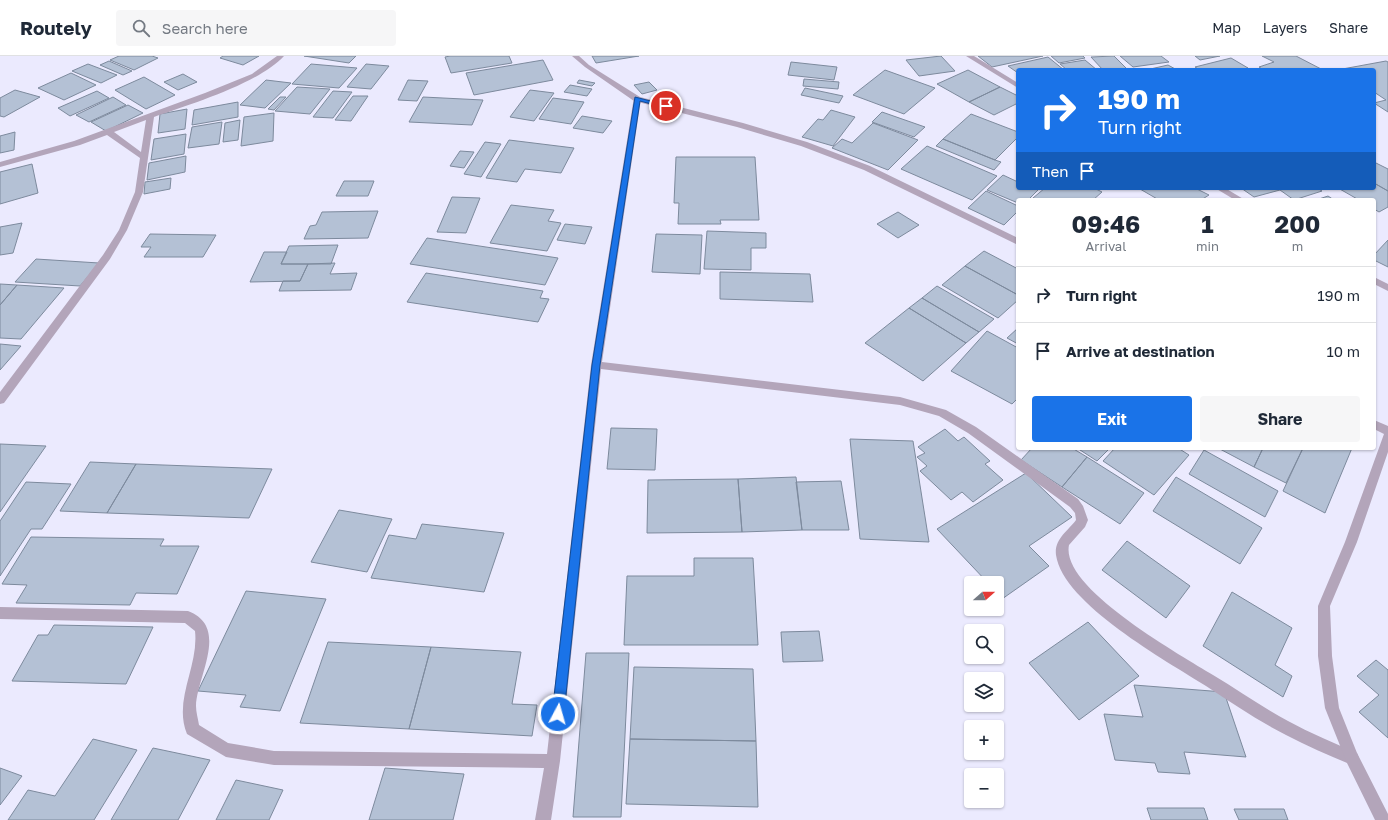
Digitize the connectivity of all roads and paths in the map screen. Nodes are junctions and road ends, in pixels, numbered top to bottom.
1 (281, 56) edge
2 (575, 56) edge
3 (969, 56) edge
4 (1016, 85) edge
5 (637, 98) junction
6 (151, 115) junction
7 (107, 131) junction
8 (144, 157) junction
9 (0, 165) edge
10 (1223, 190) edge
11 (1237, 198) edge
12 (1016, 241) edge
13 (1376, 281) edge
14 (1388, 288) edge
15 (596, 365) junction
16 (0, 400) edge
17 (1376, 425) edge
18 (1388, 431) edge
19 (1388, 436) edge
20 (0, 613) edge
21 (1352, 758) junction
22 (553, 761) junction
23 (543, 820) edge
24 (1383, 820) edge

1 - 6 street
2 - 5 street
3 - 4 street
5 - 12 street
5 - 15 street
6 - 7 street
6 - 8 street
7 - 8 street
7 - 9 street
8 - 16 street
10 - 11 street
13 - 14 street
15 - 21 street
15 - 22 street
17 - 18 street
19 - 21 street
20 - 22 street
21 - 24 street
22 - 23 street

